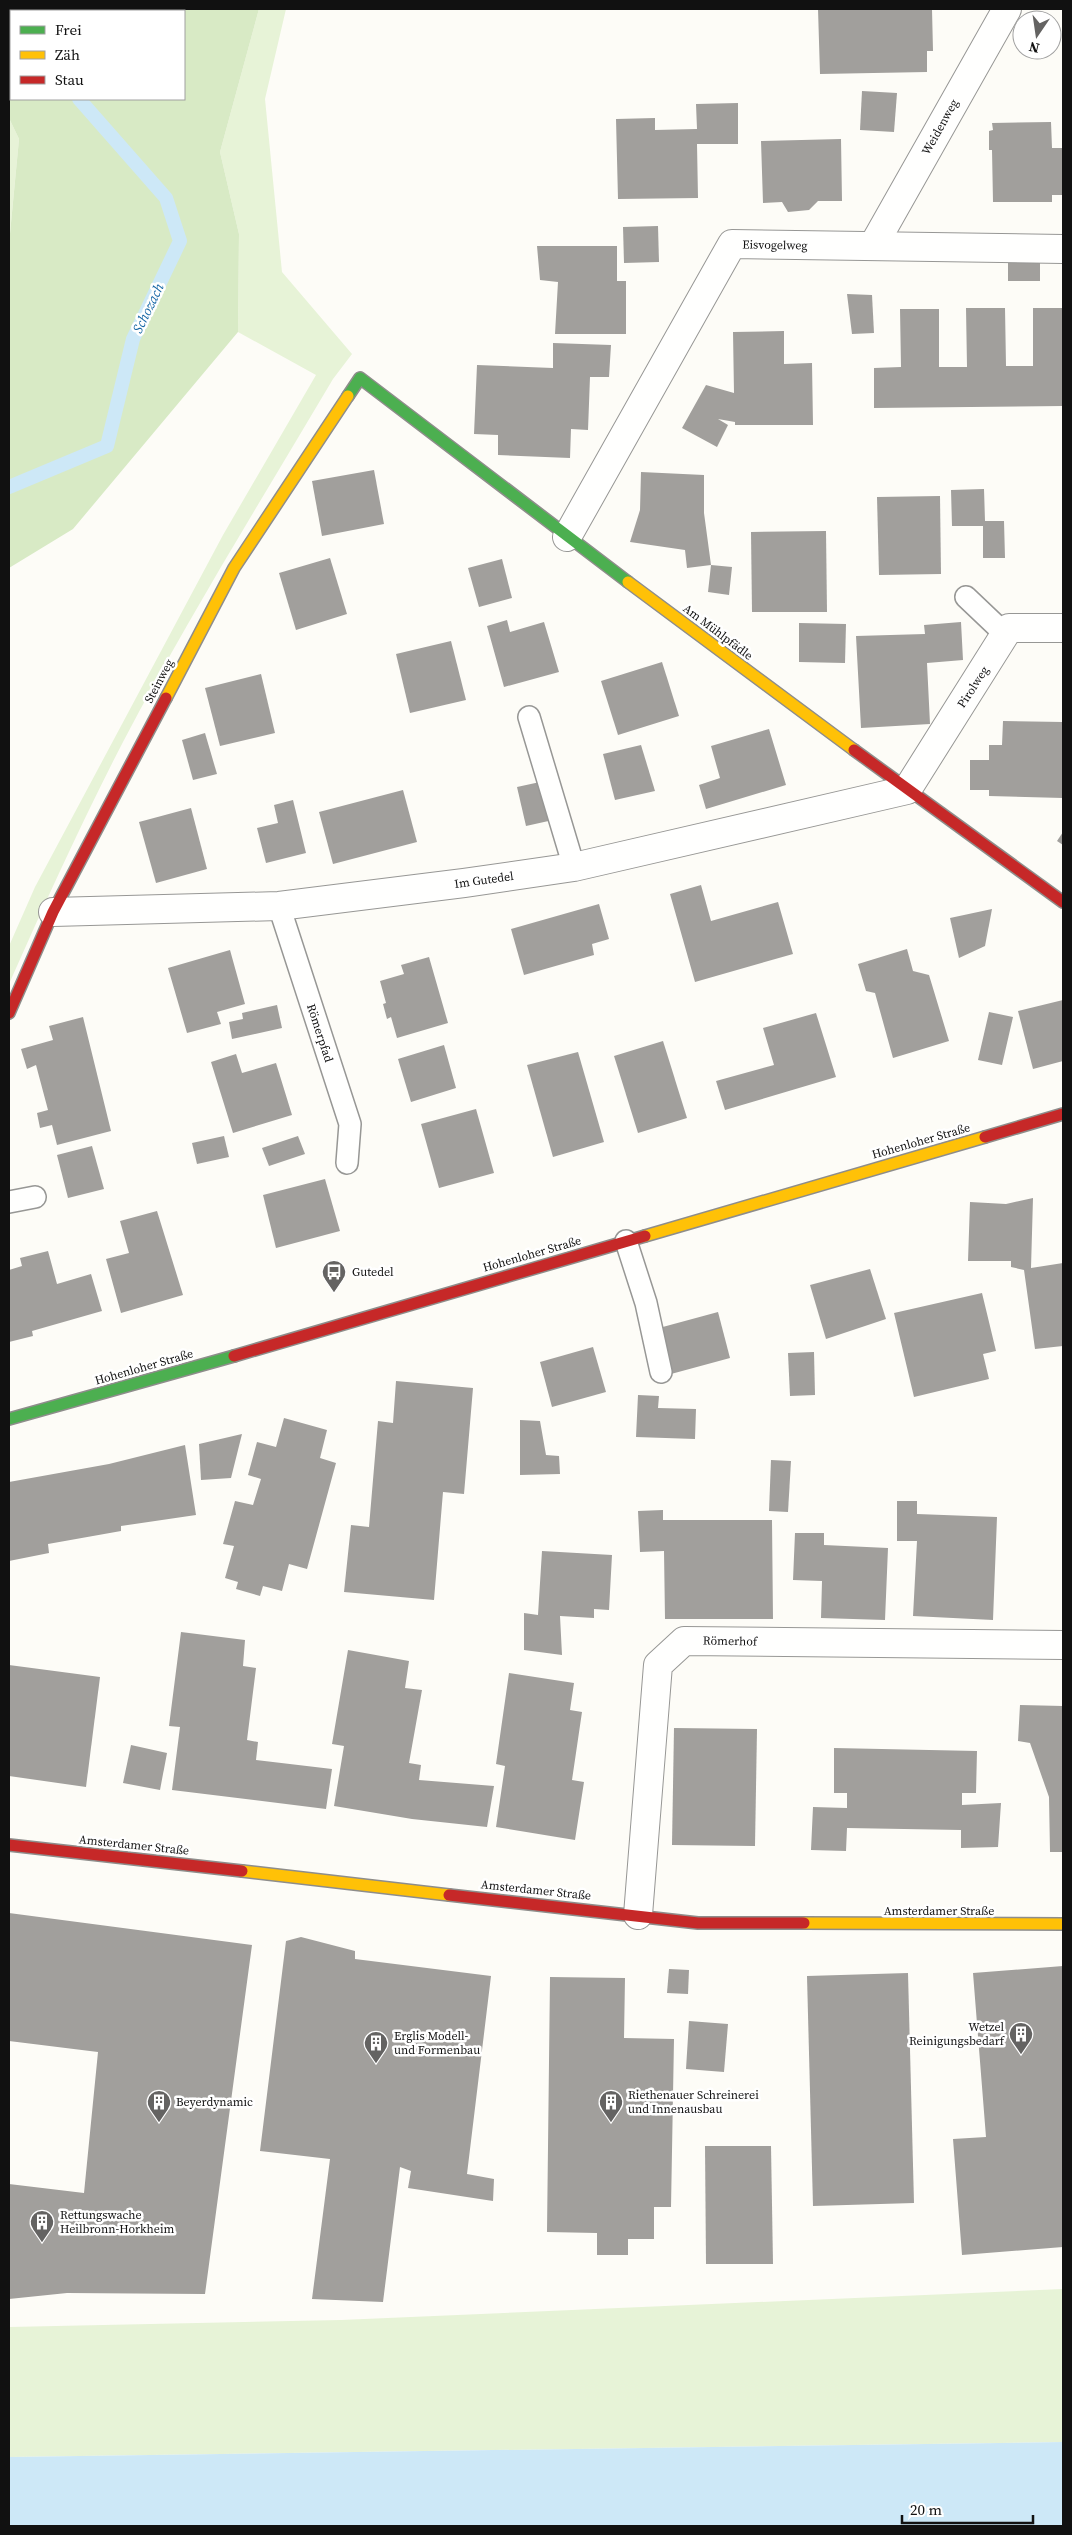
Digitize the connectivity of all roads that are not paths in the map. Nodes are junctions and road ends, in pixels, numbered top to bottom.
1 (1007, 9) edge
2 (873, 246) junction
3 (1063, 249) edge
4 (360, 378) joint
5 (567, 537) junction
6 (966, 597) dead end
7 (1063, 628) edge
8 (1006, 635) junction
9 (529, 717) dead end
10 (907, 790) junction
11 (574, 867) junction
12 (1063, 902) edge
13 (278, 906) junction
14 (53, 912) junction
15 (9, 1013) edge
16 (1063, 1114) edge
17 (347, 1163) dead end
18 (35, 1196) dead end
19 (9, 1202) edge
20 (626, 1241) junction
21 (660, 1372) dead end
22 (9, 1419) edge
23 (1063, 1645) edge
24 (9, 1845) edge
25 (638, 1915) junction
26 (1063, 1924) edge

1 - 2 street, Weidenweg
2 - 3 street, Eisvogelweg
2 - 5 street, Eisvogelweg
4 - 5 street, Am Mühlpfädle
4 - 14 street, Steinweg
5 - 10 street, Am Mühlpfädle
6 - 8 lane
7 - 8 street
8 - 10 street, Pirolweg
9 - 11 lane
10 - 11 street, Im Gutedel
10 - 12 street, Am Mühlpfädle
11 - 13 street, Im Gutedel
13 - 14 street, Im Gutedel
13 - 17 lane, Römerpfad
14 - 15 street, Steinweg
16 - 20 street, Hohenloher Straße
18 - 19 lane
20 - 21 lane
20 - 22 street, Hohenloher Straße
23 - 25 street, Römerhof
24 - 25 street, Amsterdamer Straße
25 - 26 street, Amsterdamer Straße

